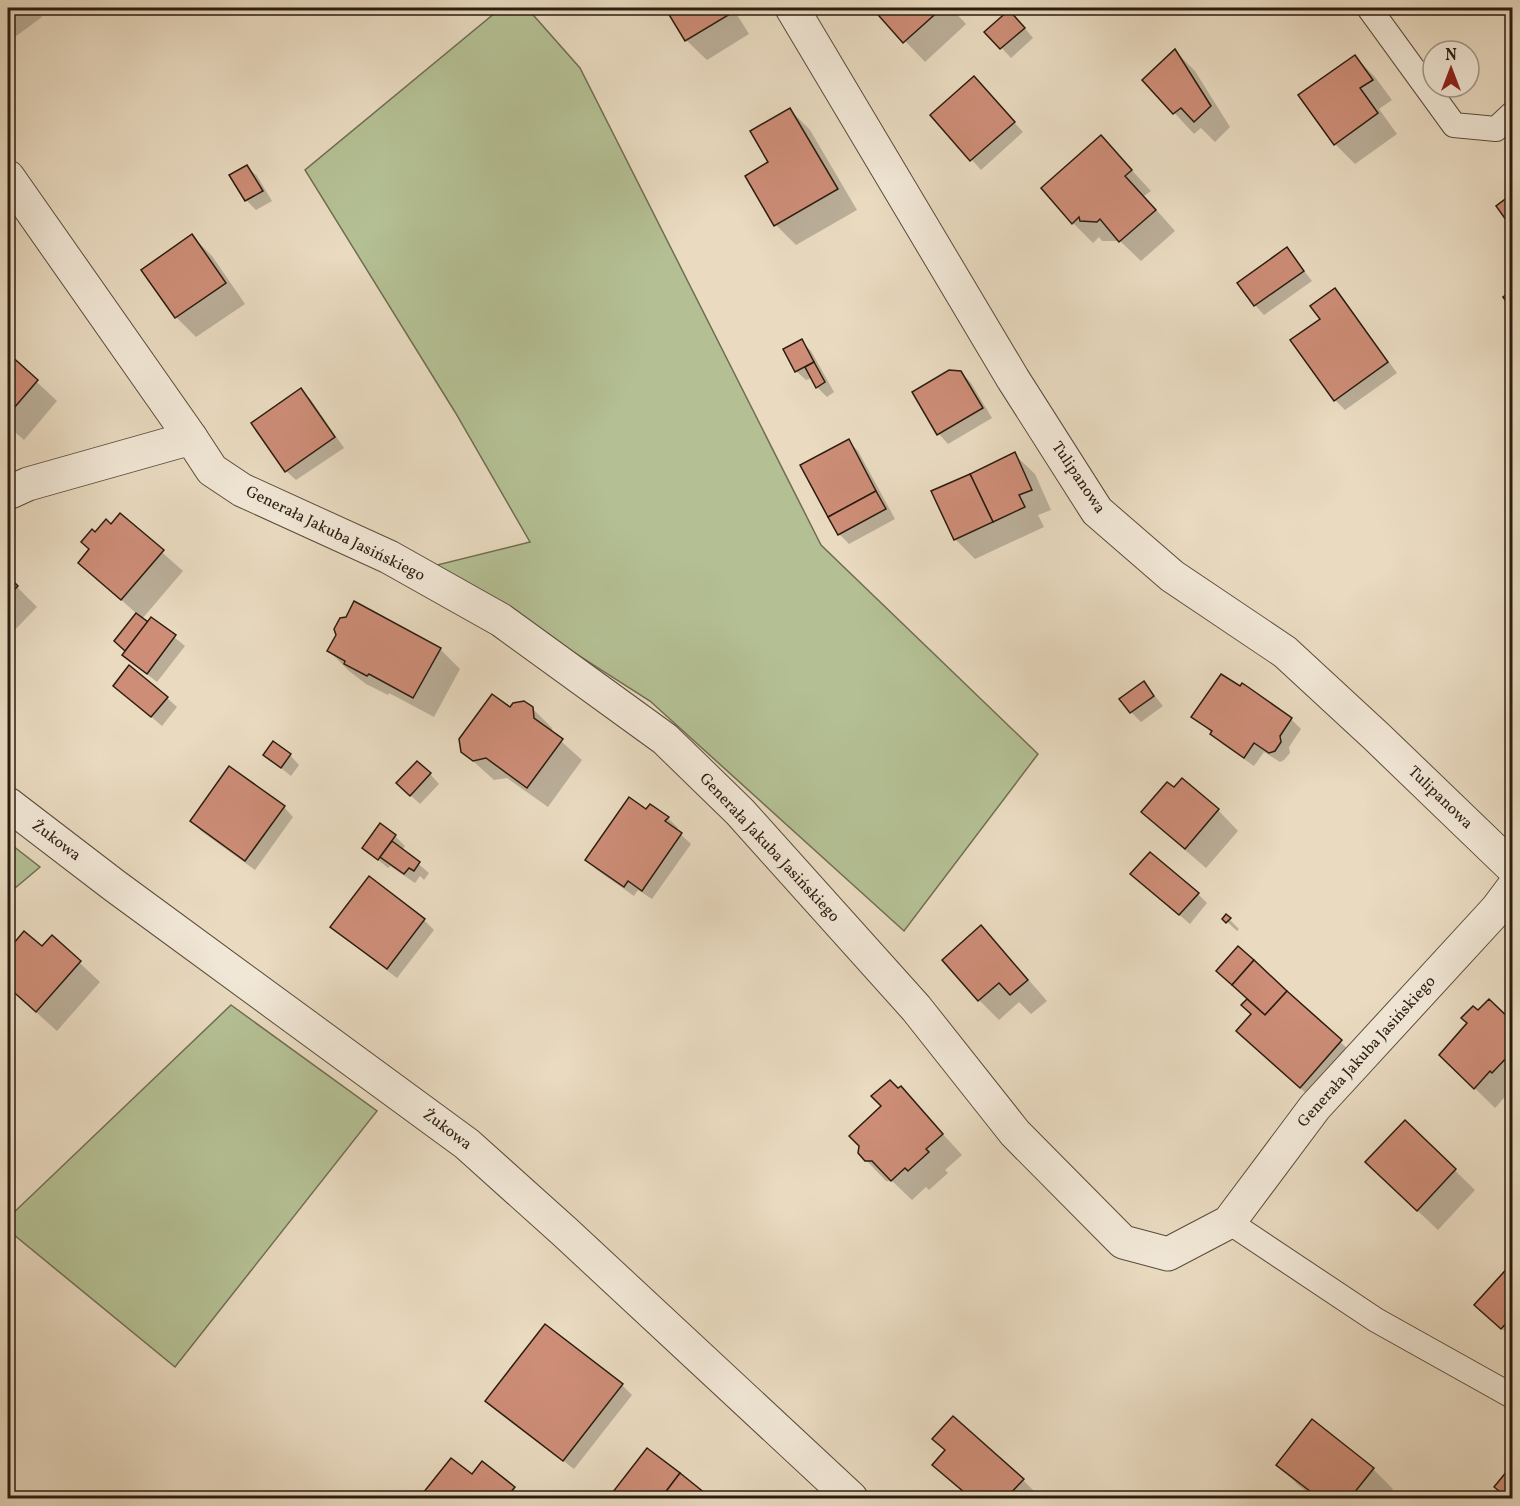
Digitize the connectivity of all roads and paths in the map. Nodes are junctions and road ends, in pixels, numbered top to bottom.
1 (792, 8) edge
2 (1369, 8) edge
3 (1512, 114) edge
4 (8, 177) edge
5 (191, 438) junction
6 (8, 493) edge
7 (8, 804) edge
8 (1512, 867) edge
9 (1512, 889) edge
10 (1229, 1222) junction
11 (1512, 1396) edge
12 (851, 1498) edge

1 - 8 street, Tulipanowa
2 - 3 lane
4 - 5 street, Generała Jakuba Jasińskiego
5 - 6 street
5 - 10 street, Generała Jakuba Jasińskiego
7 - 12 street, Żukowa
9 - 10 street, Generała Jakuba Jasińskiego
10 - 11 lane

